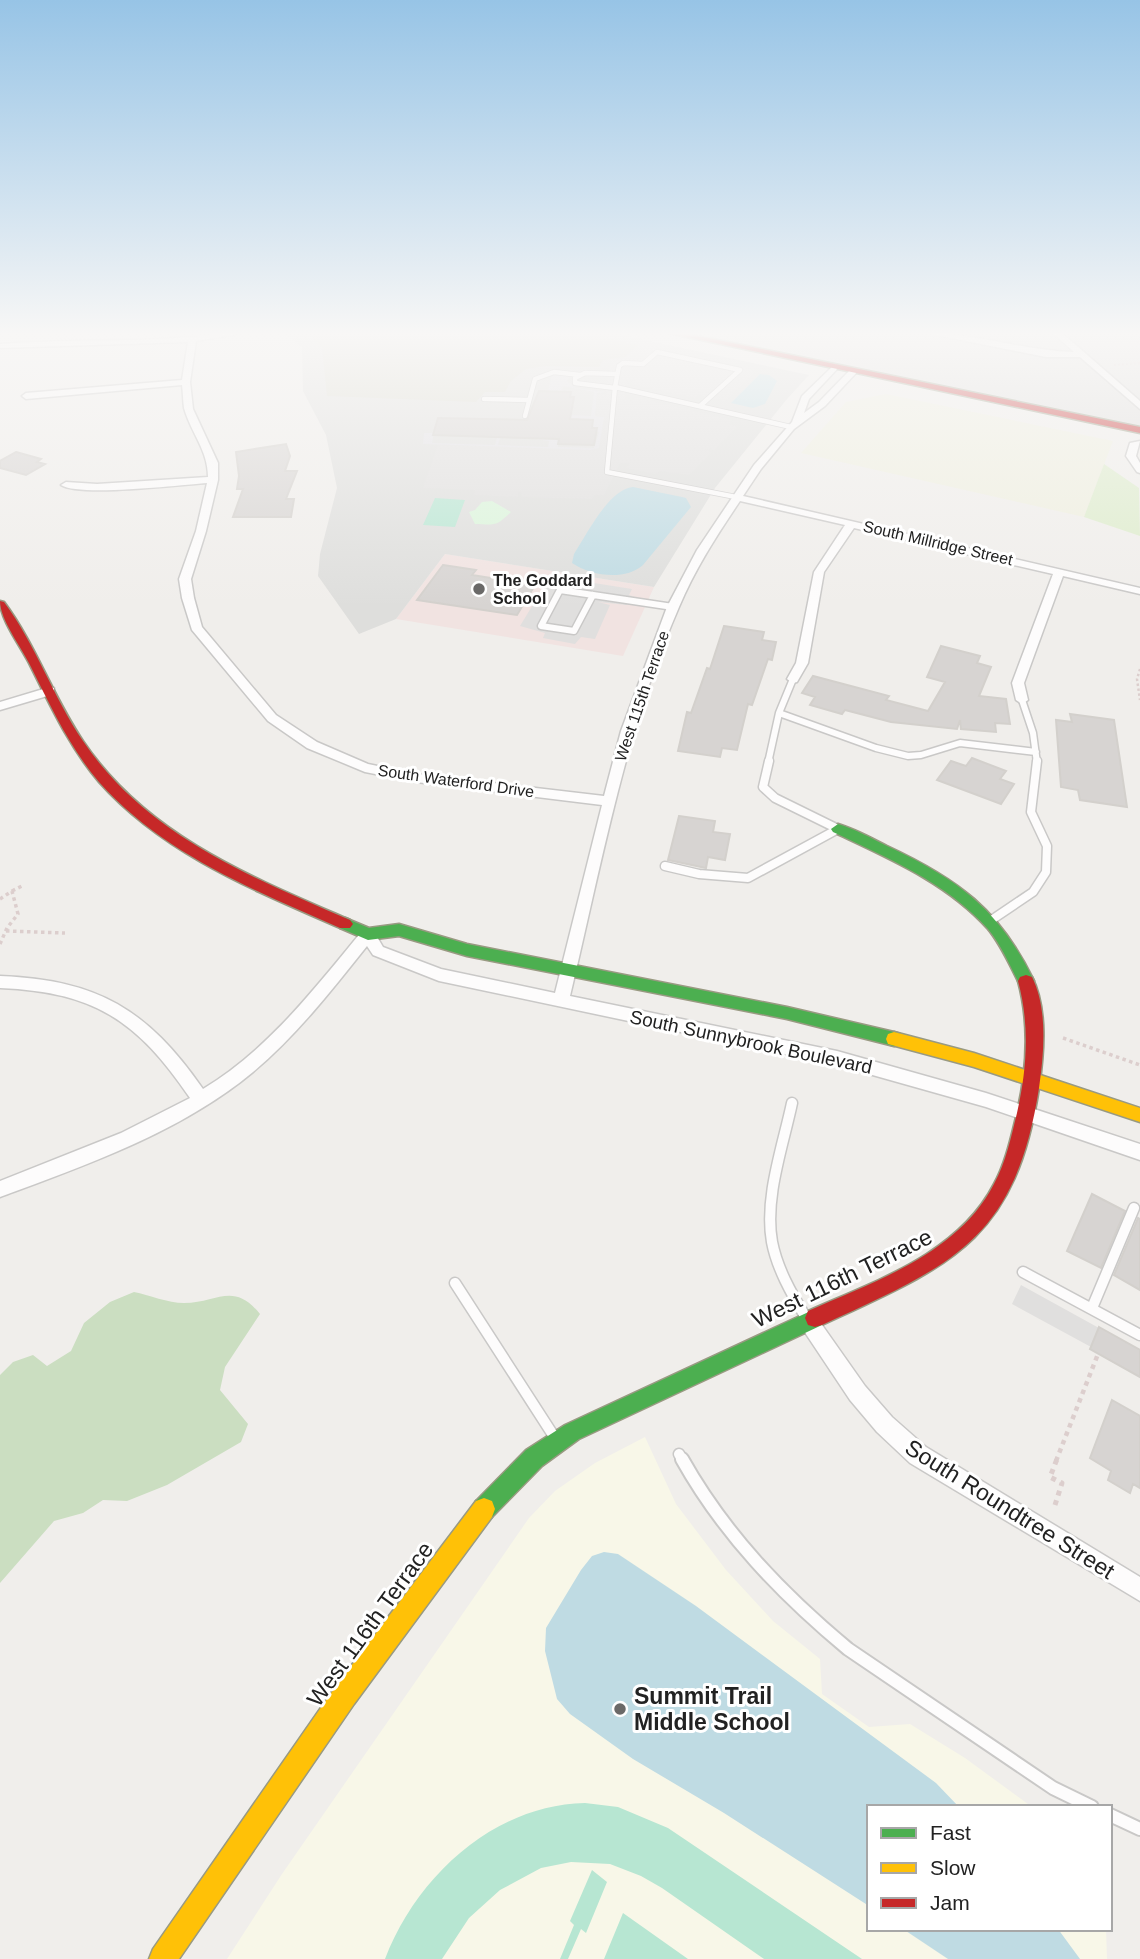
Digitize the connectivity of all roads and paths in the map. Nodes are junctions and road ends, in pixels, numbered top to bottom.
1 (197, 424) edge
2 (611, 424) edge
3 (793, 424) edge
4 (1113, 424) edge
5 (1140, 430) edge
6 (1140, 444) edge
7 (1140, 470) edge
8 (213, 480) junction
9 (66, 485) dead end
10 (736, 497) junction
11 (852, 523) junction
12 (1059, 572) junction
13 (1140, 591) edge
14 (593, 595) junction
15 (0, 604) edge
16 (673, 607) junction
17 (1140, 669) edge
18 (793, 679) joint
19 (50, 691) junction
20 (1022, 700) joint
21 (1140, 700) edge
22 (0, 706) edge
23 (779, 713) junction
24 (1036, 752) junction
25 (608, 801) junction
26 (838, 829) junction
27 (665, 866) dead end
28 (22, 886) dead end
29 (12, 891) junction
30 (0, 899) edge
31 (990, 922) junction
32 (6, 931) junction
33 (65, 933) dead end
34 (368, 934) junction
35 (0, 944) edge
36 (570, 970) junction
37 (0, 982) edge
38 (561, 1002) junction
39 (1063, 1038) dead end
40 (1140, 1065) edge
41 (1032, 1078) junction
42 (200, 1099) junction
43 (792, 1103) dead end
44 (1026, 1113) junction
45 (1140, 1115) edge
46 (1140, 1152) edge
47 (0, 1189) edge
48 (1134, 1208) dead end
49 (1023, 1272) dead end
50 (455, 1283) dead end
51 (1091, 1308) junction
52 (808, 1322) junction
53 (1140, 1335) edge
54 (1098, 1354) dead end
55 (556, 1441) junction
56 (679, 1454) dead end
57 (1055, 1505) dead end
58 (1140, 1590) edge
59 (1088, 1805) edge
60 (1112, 1816) edge
61 (1140, 1829) edge
62 (163, 1959) edge

1 - 8 street, South Waterford Drive
2 - 10 lane
3 - 10 street, West 115th Terrace
4 - 5 street
6 - 7 street
8 - 9 street
8 - 25 street, South Waterford Drive
10 - 11 street, South Millridge Street
10 - 16 street, West 115th Terrace
11 - 12 street, South Millridge Street
11 - 18 street, West 116th Terrace
12 - 13 street, South Millridge Street
12 - 20 street
14 - 14 lane
14 - 16 lane
15 - 19 street, South Sunnybrook Boulevard
16 - 25 street, West 115th Terrace
17 - 21 path
18 - 23 lane, West 116th Terrace
19 - 22 street
19 - 34 street, South Sunnybrook Boulevard
20 - 24 lane
23 - 24 lane
23 - 26 lane, West 116th Terrace
24 - 31 lane
25 - 36 street, West 115th Terrace
26 - 27 lane
26 - 31 street, West 116th Terrace
28 - 29 path
29 - 30 path
29 - 32 path
31 - 41 street, West 116th Terrace
32 - 33 path
32 - 35 path
34 - 36 street, South Sunnybrook Boulevard
34 - 38 street, South Sunnybrook Boulevard
34 - 42 street
36 - 38 street, West 115th Terrace
36 - 41 street, South Sunnybrook Boulevard
37 - 42 street
38 - 44 street, South Sunnybrook Boulevard
39 - 40 path
41 - 44 street, West 116th Terrace
41 - 45 street, South Sunnybrook Boulevard
42 - 47 street
43 - 52 lane
44 - 46 street, South Sunnybrook Boulevard
44 - 52 street, West 116th Terrace
48 - 51 lane
49 - 51 lane
50 - 55 lane
51 - 53 lane
52 - 55 street, West 116th Terrace
52 - 58 street, South Roundtree Street
54 - 57 path
55 - 62 street, West 116th Terrace
56 - 59 lane
60 - 61 lane

